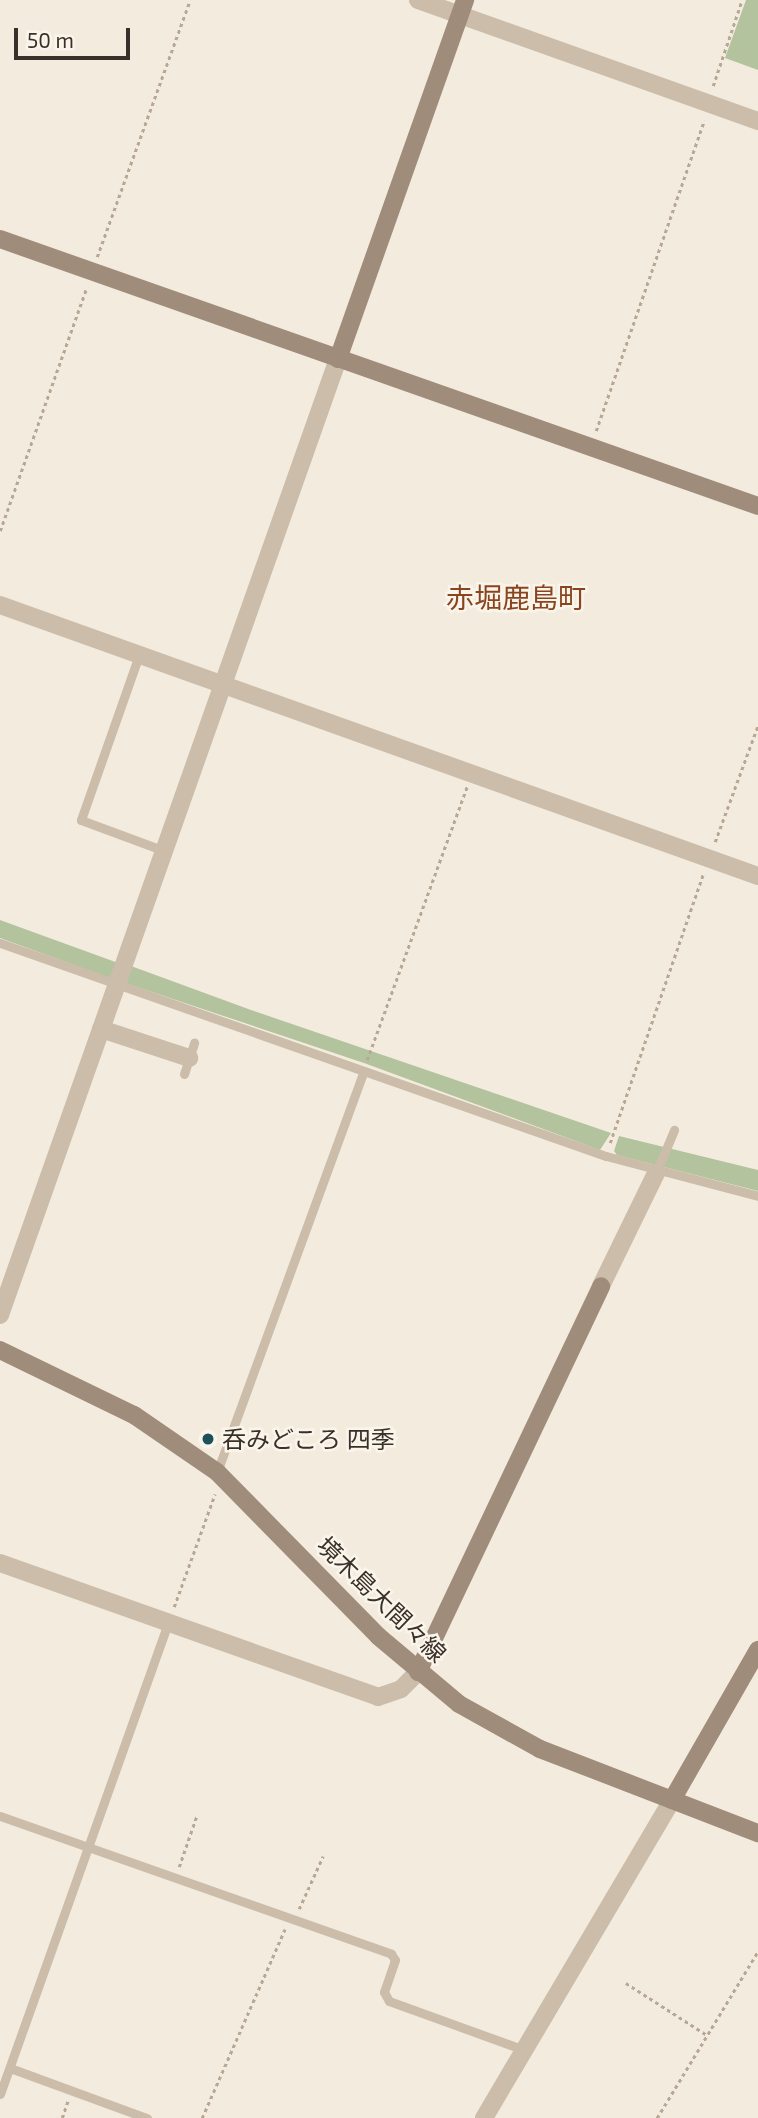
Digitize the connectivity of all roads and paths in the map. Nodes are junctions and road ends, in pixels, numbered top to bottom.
1 (190, 0) edge
2 (418, 0) edge
3 (742, 0) edge
4 (463, 8) edge
5 (707, 103) junction
6 (758, 121) edge
7 (0, 239) edge
8 (92, 271) junction
9 (338, 359) junction
10 (590, 447) junction
11 (758, 506) edge
12 (0, 531) edge
13 (0, 605) edge
14 (139, 655) junction
15 (224, 685) junction
16 (758, 725) edge
17 (472, 775) junction
18 (165, 851) junction
19 (709, 859) junction
20 (758, 876) edge
21 (0, 943) edge
22 (117, 985) junction
23 (101, 1029) junction
24 (189, 1059) dead end
25 (363, 1072) junction
26 (674, 1130) dead end
27 (606, 1156) junction
28 (656, 1173) junction
29 (758, 1196) edge
30 (0, 1315) edge
31 (0, 1350) edge
32 (221, 1477) junction
33 (0, 1563) edge
34 (168, 1623) junction
35 (758, 1650) edge
36 (418, 1672) junction
37 (672, 1800) junction
38 (197, 1815) dead end
39 (0, 1816) edge
40 (758, 1833) edge
41 (87, 1848) junction
42 (323, 1856) dead end
43 (176, 1877) junction
44 (292, 1919) junction
45 (758, 1951) edge
46 (626, 1983) dead end
47 (707, 2035) junction
48 (524, 2050) junction
49 (10, 2067) junction
50 (72, 2091) junction
51 (0, 2094) edge
52 (62, 2118) edge
53 (147, 2118) edge
54 (202, 2118) edge
55 (484, 2118) edge
56 (657, 2118) edge

1 - 8 path
2 - 4 street
3 - 5 path
4 - 5 street
4 - 9 street
5 - 6 street
5 - 10 path
7 - 8 street
8 - 9 street
8 - 12 path
9 - 10 street
9 - 15 street
10 - 11 street
13 - 14 street
14 - 15 street
14 - 18 lane
15 - 17 street
15 - 18 street
16 - 19 path
17 - 19 street
17 - 25 path
18 - 22 street
19 - 20 street
19 - 27 path
21 - 22 lane
22 - 23 street
22 - 25 lane
23 - 24 street
23 - 30 street
25 - 27 lane
25 - 32 lane
26 - 28 lane
27 - 28 lane
28 - 29 lane
28 - 36 street
31 - 32 street, 境木島大間々線
32 - 34 path
32 - 36 street, 境木島大間々線
33 - 34 street
34 - 36 street
34 - 41 lane
35 - 37 street
36 - 37 street, 境木島大間々線
37 - 40 street, 境木島大間々線
37 - 48 street
38 - 43 path
39 - 41 lane
41 - 43 lane
41 - 49 lane
42 - 44 path
43 - 44 lane
44 - 48 lane
44 - 54 path
45 - 47 path
46 - 47 path
47 - 56 path
48 - 55 street
49 - 50 lane
49 - 51 lane
50 - 52 path
50 - 53 lane

